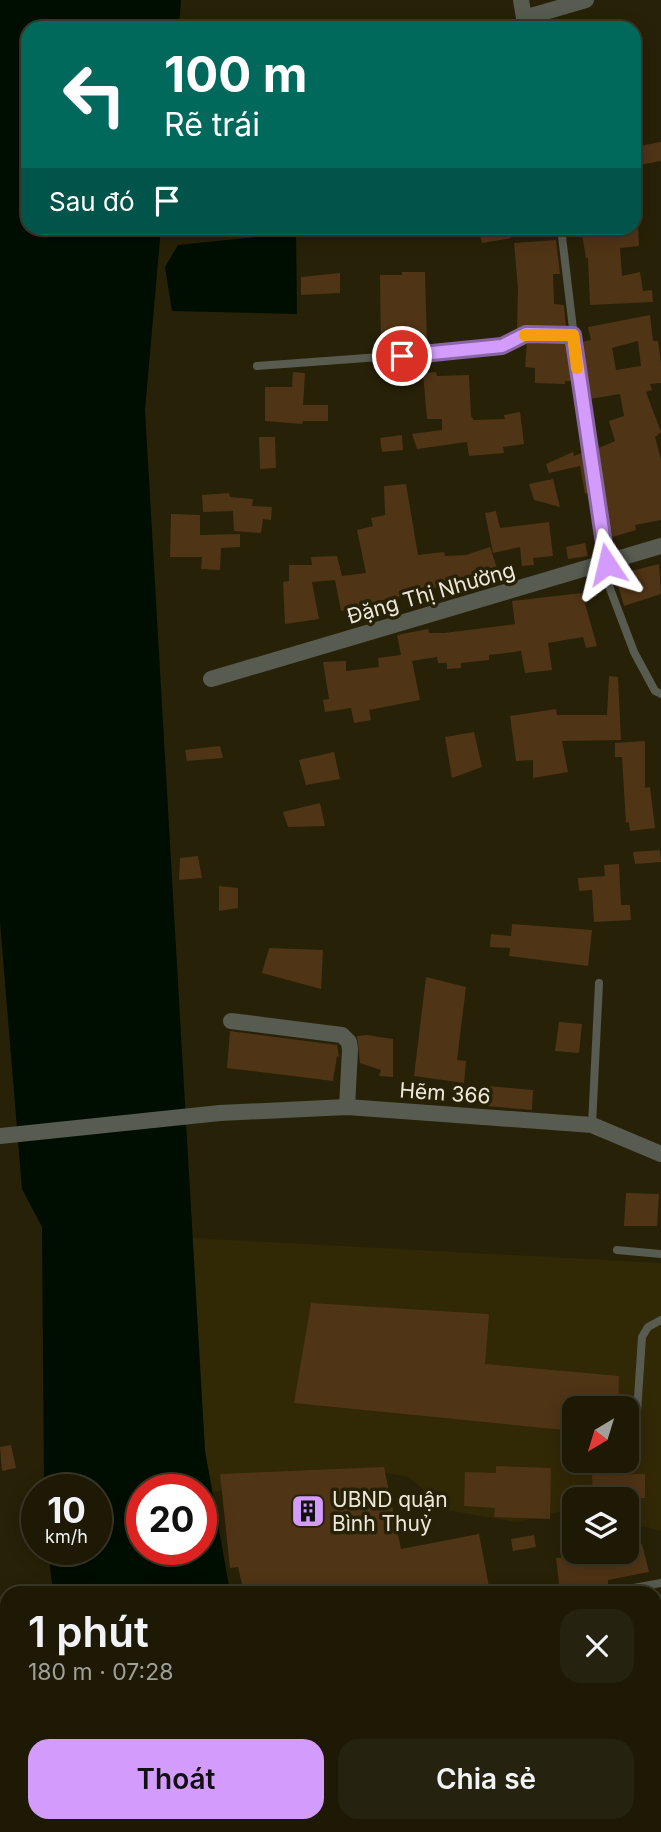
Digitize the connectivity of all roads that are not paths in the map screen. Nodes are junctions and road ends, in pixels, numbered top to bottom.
1 (521, 0) edge
2 (586, 0) edge
3 (525, 21) edge
4 (530, 21) edge
5 (563, 235) edge
6 (573, 335) junction
7 (257, 366) dead end
8 (661, 546) edge
9 (604, 565) junction
10 (211, 679) dead end
11 (661, 694) edge
12 (599, 983) dead end
13 (231, 1021) dead end
14 (347, 1107) junction
15 (592, 1125) junction
16 (0, 1136) edge
17 (661, 1154) edge
18 (617, 1251) dead end
19 (661, 1254) edge
20 (661, 1320) edge
21 (638, 1396) edge

1 - 3 street
2 - 4 street
5 - 6 lane
6 - 7 lane
6 - 9 lane
8 - 9 street, Đặng Thị Nhường
9 - 10 street, Đặng Thị Nhường
9 - 11 lane
12 - 15 lane
13 - 14 street
14 - 15 street, Hẽm 366
14 - 16 street, Hẽm 366
15 - 17 street, Hẽm 366
18 - 19 lane
20 - 21 lane

